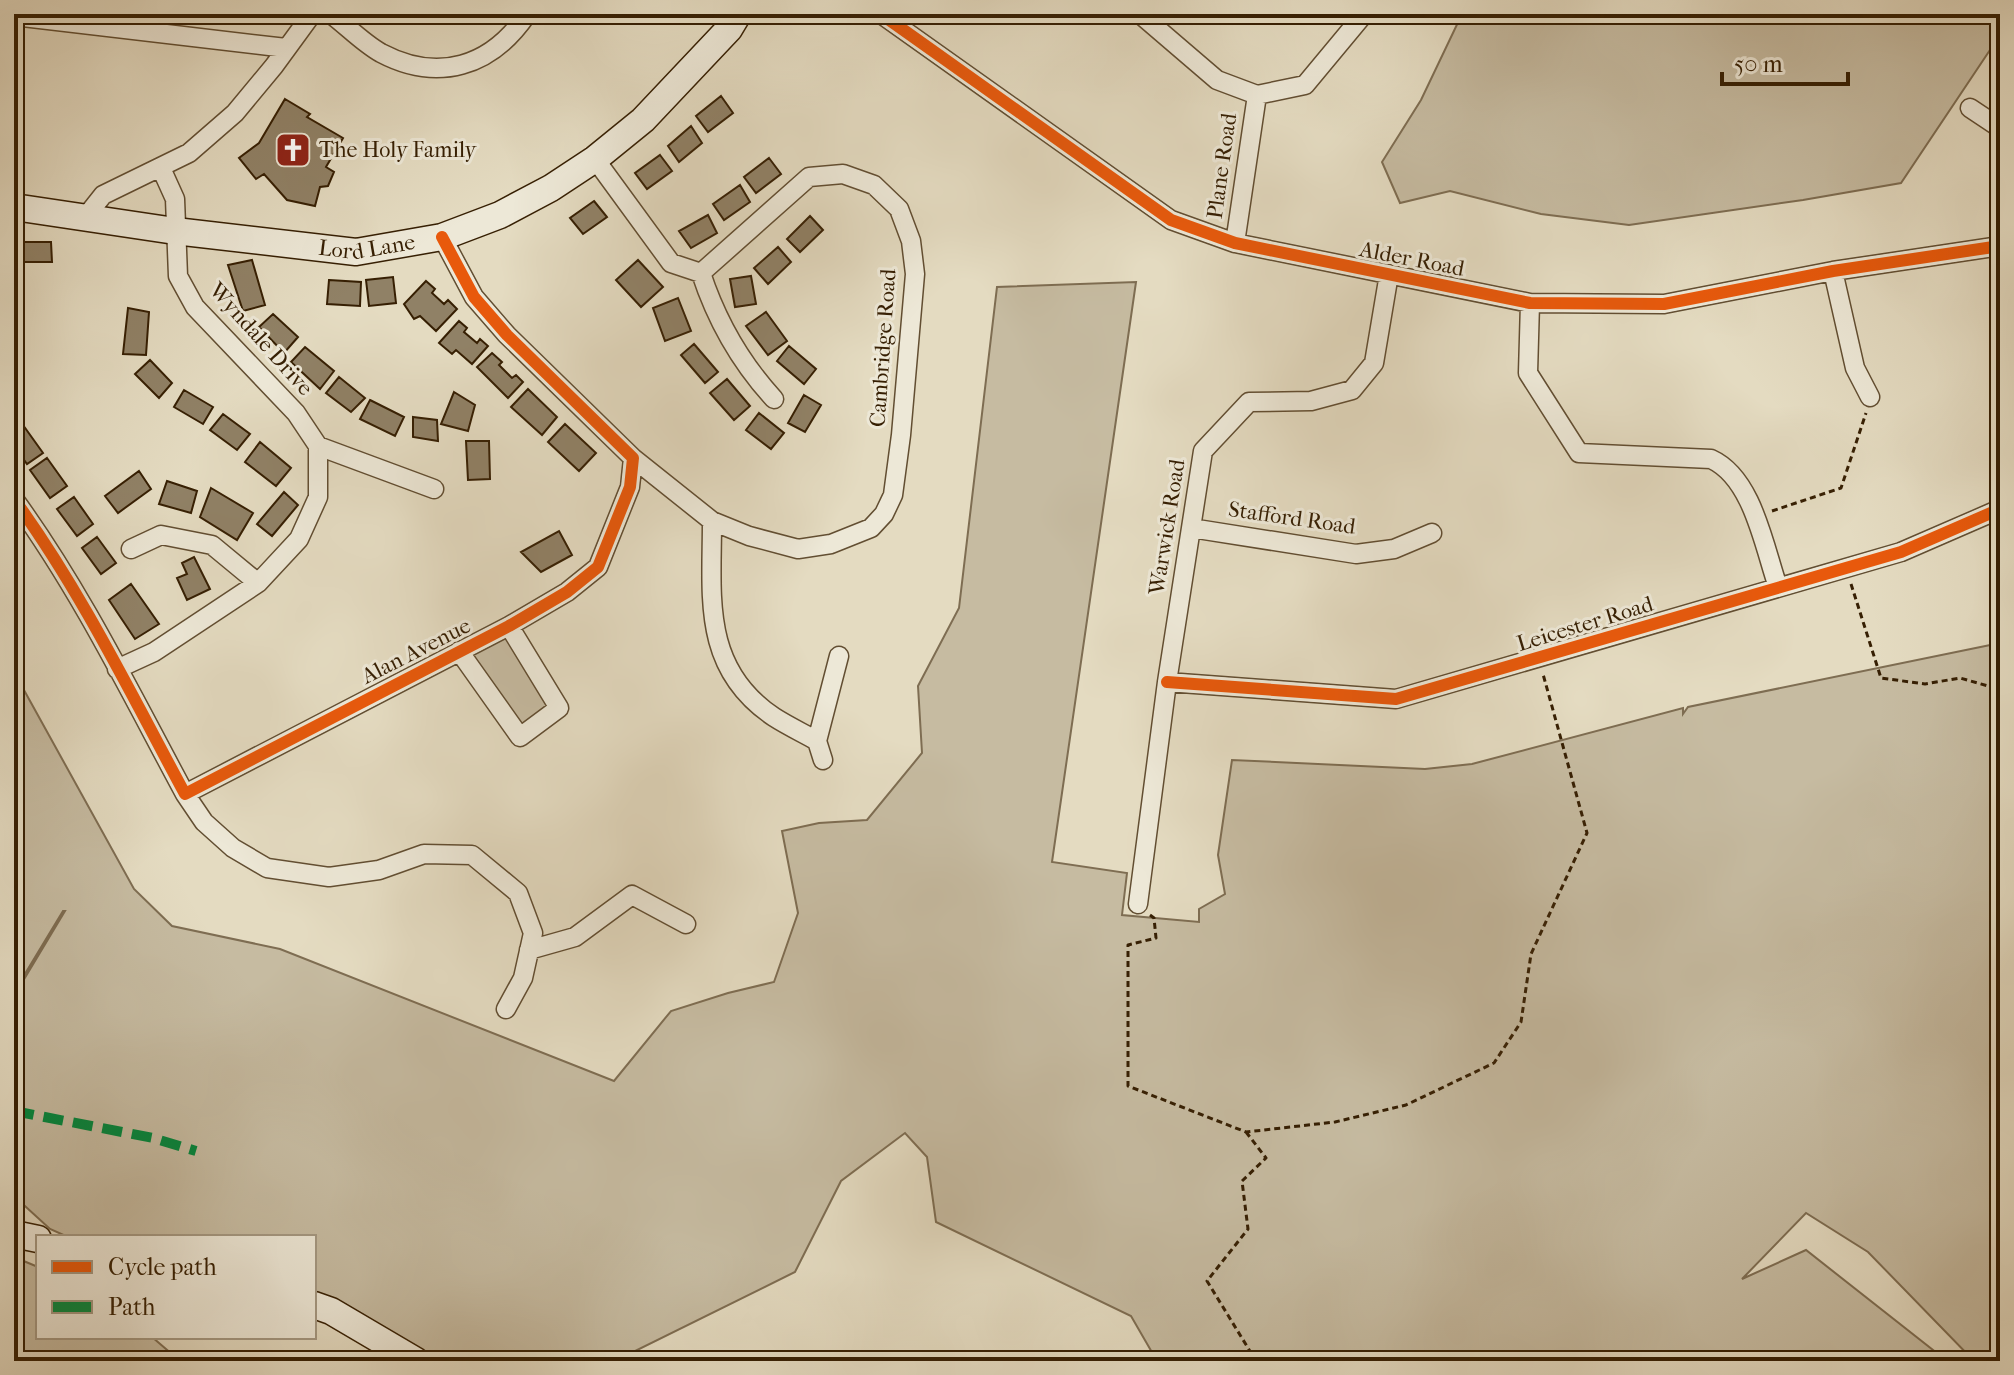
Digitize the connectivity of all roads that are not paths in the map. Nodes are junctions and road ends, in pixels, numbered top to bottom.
1 (312, 14) edge
2 (331, 14) edge
3 (527, 14) edge
4 (738, 14) edge
5 (1140, 14) edge
6 (1364, 14) edge
7 (14, 16) edge
8 (894, 17) edge
9 (107, 19) edge
10 (286, 48) junction
11 (1257, 95) junction
12 (1970, 108) dead end
13 (2000, 128) edge
14 (595, 159) junction
15 (161, 168) junction
16 (14, 207) edge
17 (84, 219) junction
18 (175, 231) junction
19 (442, 237) junction
20 (1235, 243) junction
21 (2000, 246) edge
22 (1833, 271) junction
23 (701, 273) junction
24 (1389, 274) junction
25 (1530, 303) junction
26 (1870, 397) road end
27 (774, 399) dead end
28 (318, 446) junction
29 (633, 458) junction
30 (434, 489) dead end
31 (14, 499) edge
32 (2000, 509) edge
33 (712, 521) junction
34 (1191, 528) junction
35 (1432, 533) dead end
36 (131, 549) dead end
37 (258, 583) junction
38 (1778, 587) junction
39 (509, 626) junction
40 (459, 651) junction
41 (839, 656) dead end
42 (117, 669) junction
43 (1167, 682) junction
44 (817, 741) junction
45 (823, 760) dead end
46 (185, 794) junction
47 (1138, 904) road end
48 (686, 924) dead end
49 (529, 950) junction
50 (506, 1009) dead end
51 (14, 1234) edge
52 (36, 1239) edge
53 (316, 1306) edge
54 (416, 1361) edge

1 - 10 street
2 - 3 street
4 - 14 street, Lord Lane
5 - 11 street
6 - 11 street
7 - 9 street
8 - 20 street, Alder Road
9 - 10 street
10 - 15 street
11 - 20 street, Plane Road
12 - 13 street
14 - 19 street, Lord Lane
14 - 23 street
15 - 17 street
15 - 18 street, Wyndale Drive
16 - 17 street, Lord Lane
17 - 18 street, Lord Lane
18 - 19 street, Lord Lane
18 - 28 street, Wyndale Drive
19 - 29 street
20 - 24 street, Alder Road
21 - 22 street, Alder Road
22 - 25 street, Alder Road
22 - 26 street
23 - 27 street
23 - 33 street, Cambridge Road
24 - 25 street, Alder Road
24 - 34 street, Warwick Road
25 - 38 street
28 - 30 street
28 - 37 street
29 - 33 street, Cambridge Road
29 - 39 street, Alan Avenue
31 - 42 street
32 - 38 street, Leicester Road
33 - 44 street
34 - 35 street, Stafford Road
34 - 43 street, Warwick Road
36 - 37 street
37 - 42 street
38 - 43 street, Leicester Road
39 - 40 street, Alan Avenue
39 - 40 street, Alan Avenue
40 - 46 street, Alan Avenue
41 - 44 street
42 - 46 street
43 - 47 street, Warwick Road
44 - 45 street
46 - 49 street
48 - 49 street
49 - 50 street
51 - 52 street
53 - 54 street

